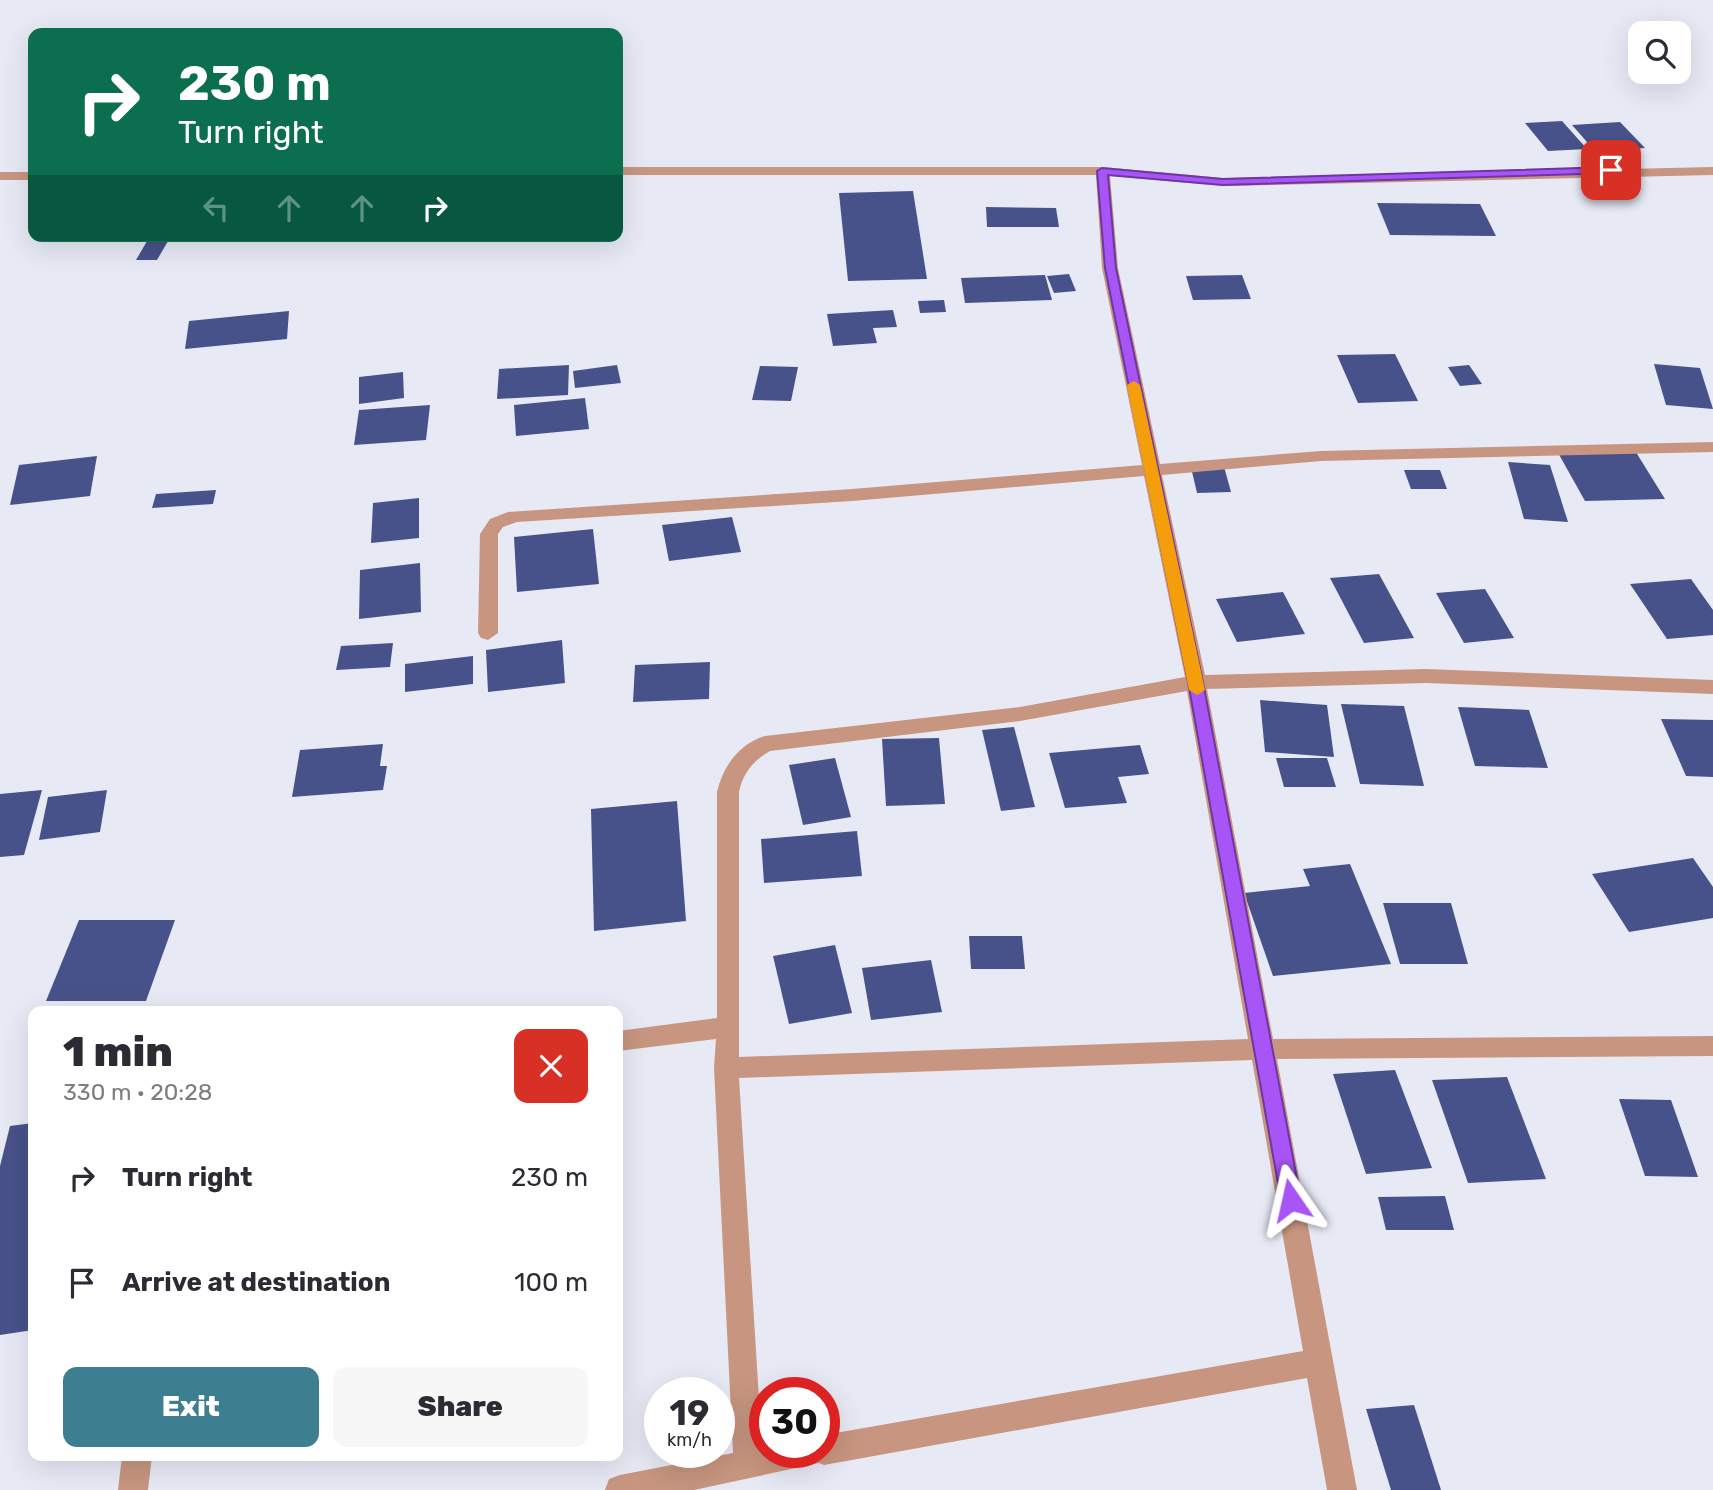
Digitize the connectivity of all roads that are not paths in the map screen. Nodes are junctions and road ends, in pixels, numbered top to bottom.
1 (623, 171) edge
2 (1102, 171) junction
3 (1713, 171) edge
4 (0, 176) edge
5 (28, 176) edge
6 (1713, 447) edge
7 (1151, 471) junction
8 (488, 633) dead end
9 (1196, 682) junction
10 (1713, 687) edge
11 (729, 1027) junction
12 (623, 1040) edge
13 (1713, 1046) edge
14 (1262, 1047) junction
15 (726, 1068) junction
16 (1320, 1362) junction
17 (840, 1447) edge
18 (136, 1461) edge
19 (748, 1463) joint
20 (133, 1490) edge
21 (620, 1490) edge
22 (1342, 1490) edge

1 - 2 street
2 - 3 street
2 - 7 street
4 - 5 street
6 - 7 street
7 - 8 street
7 - 9 street
9 - 10 street
9 - 11 street
9 - 14 street
11 - 12 street
11 - 15 street
13 - 14 street
14 - 15 street
14 - 16 street
15 - 19 street
16 - 17 street
16 - 22 street
18 - 20 street
19 - 21 street

